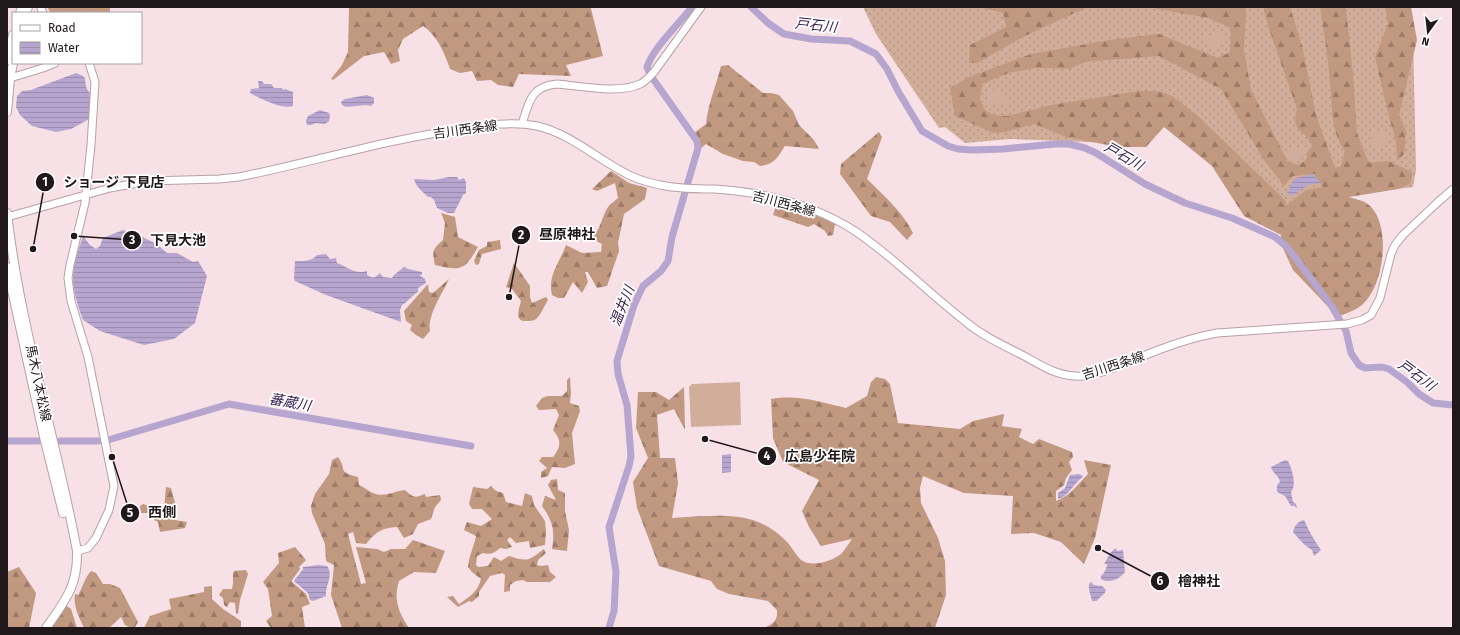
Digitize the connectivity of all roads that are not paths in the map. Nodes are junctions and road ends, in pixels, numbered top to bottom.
1 (701, 7) edge
2 (12, 40) edge
3 (7, 60) edge
4 (13, 64) edge
5 (52, 64) edge
6 (89, 64) edge
7 (8, 79) edge
8 (7, 112) edge
9 (522, 124) junction
10 (1453, 189) edge
11 (86, 194) junction
12 (7, 213) edge
13 (7, 217) edge
14 (7, 267) edge
15 (77, 551) junction
16 (46, 628) edge

1 - 9 main road
2 - 3 main road
4 - 7 main road
5 - 7 main road
6 - 11 main road
7 - 8 main road
9 - 10 main road, 吉川西条線
9 - 11 main road, 吉川西条線
11 - 13 main road, 吉川西条線
11 - 15 main road
12 - 13 main road, 馬木八本松線
13 - 15 main road, 馬木八本松線
14 - 15 main road, 馬木八本松線
15 - 16 main road, 馬木八本松線

